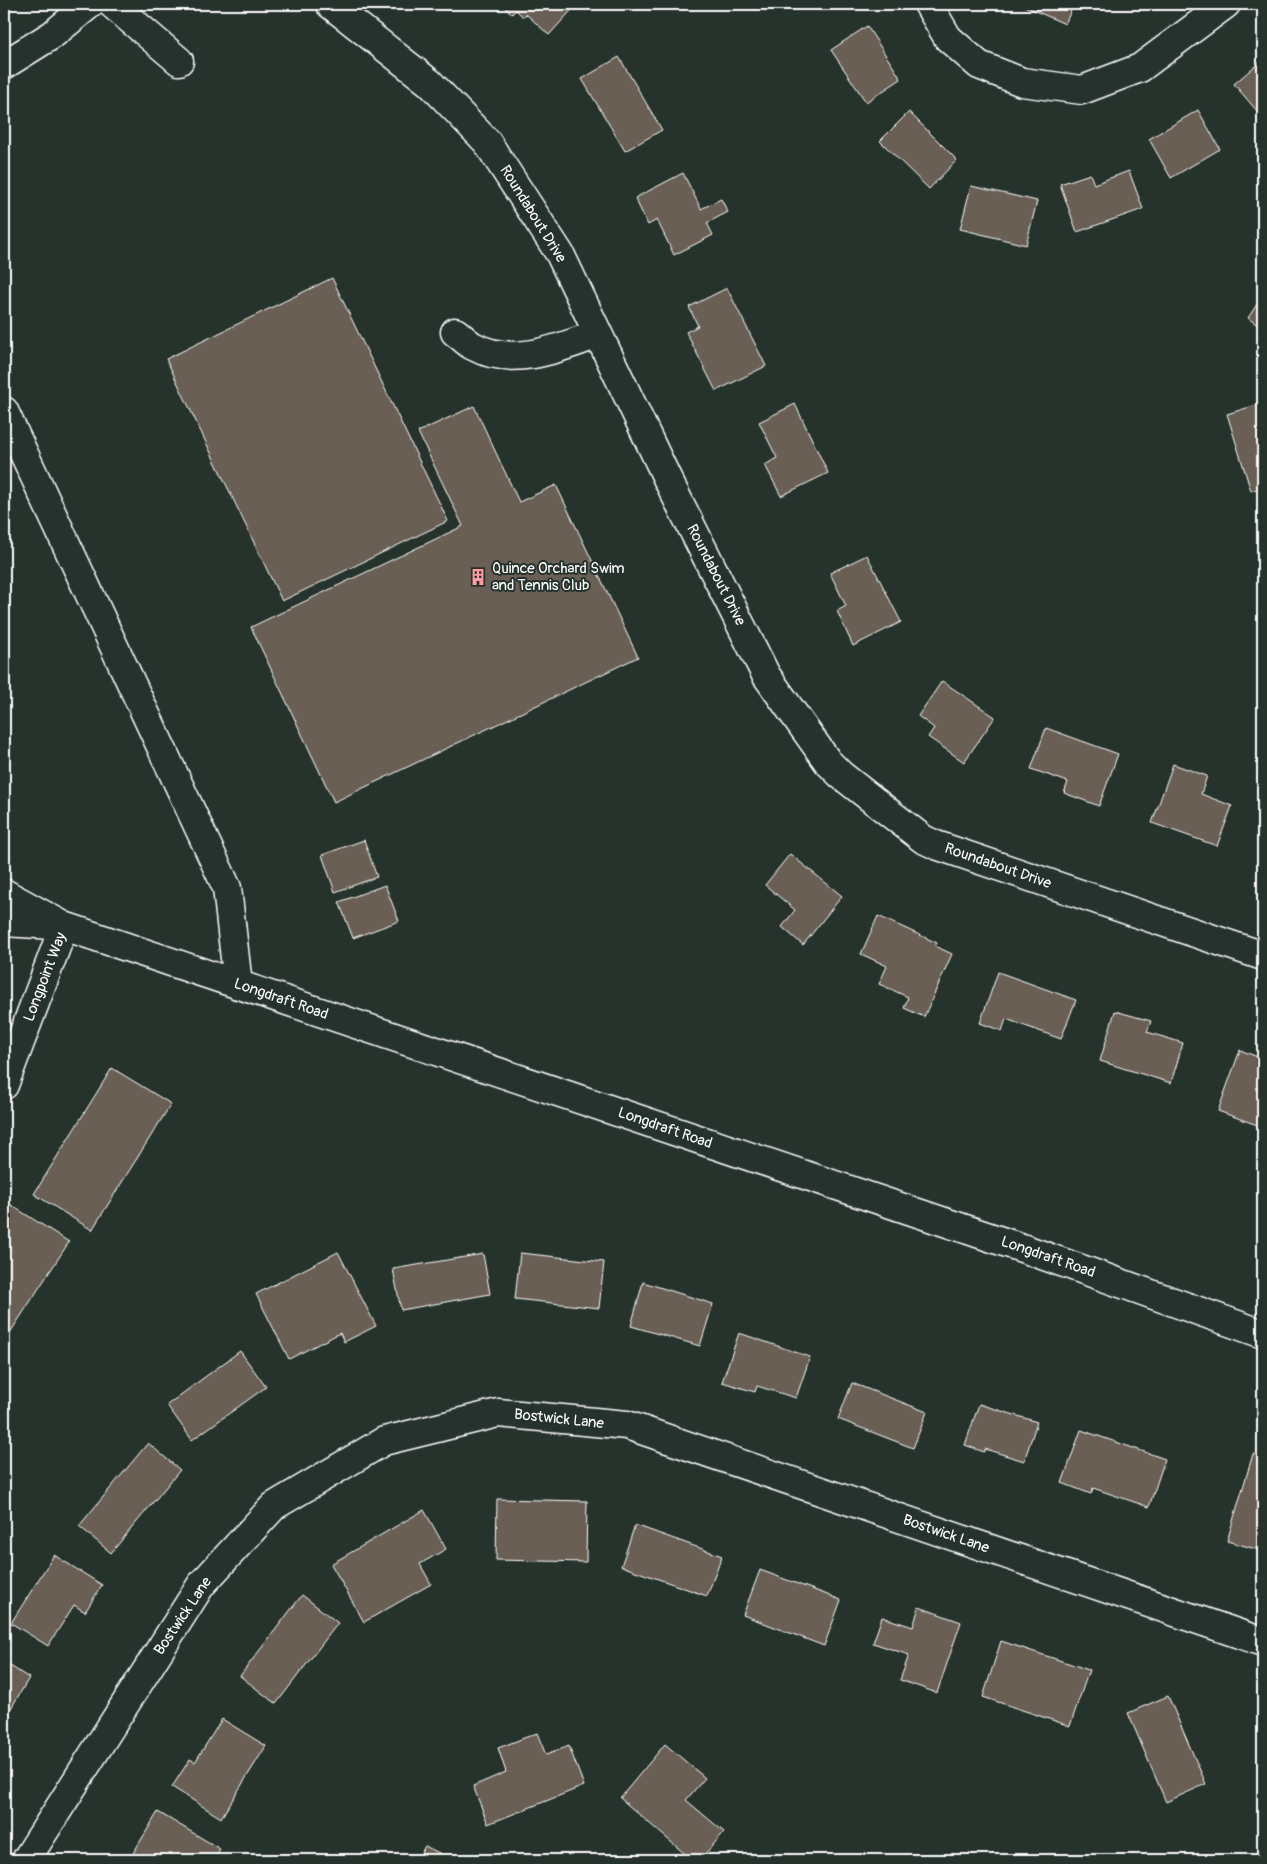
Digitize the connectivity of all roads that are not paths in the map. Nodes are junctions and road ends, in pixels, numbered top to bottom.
1 (90, 4) edge
2 (112, 4) edge
3 (330, 4) edge
4 (928, 4) edge
5 (1226, 4) edge
6 (179, 61) dead end
7 (4, 65) edge
8 (455, 332) dead end
9 (598, 334) junction
10 (4, 411) edge
11 (4, 893) edge
12 (4, 922) edge
13 (64, 926) junction
14 (1263, 956) edge
15 (238, 984) junction
16 (10, 1046) edge
17 (4, 1085) edge
18 (1263, 1334) edge
19 (1263, 1642) edge
20 (26, 1860) edge

1 - 7 street
2 - 6 street
3 - 9 street, Roundabout Drive
4 - 5 street
8 - 9 street
9 - 14 street, Roundabout Drive
10 - 15 street
11 - 13 street, Longdraft Road
12 - 13 street, Longdraft Road
13 - 15 street, Longdraft Road
13 - 16 street, Longpoint Way
15 - 18 street, Longdraft Road
16 - 17 street, Longpoint Way
19 - 20 street, Bostwick Lane

